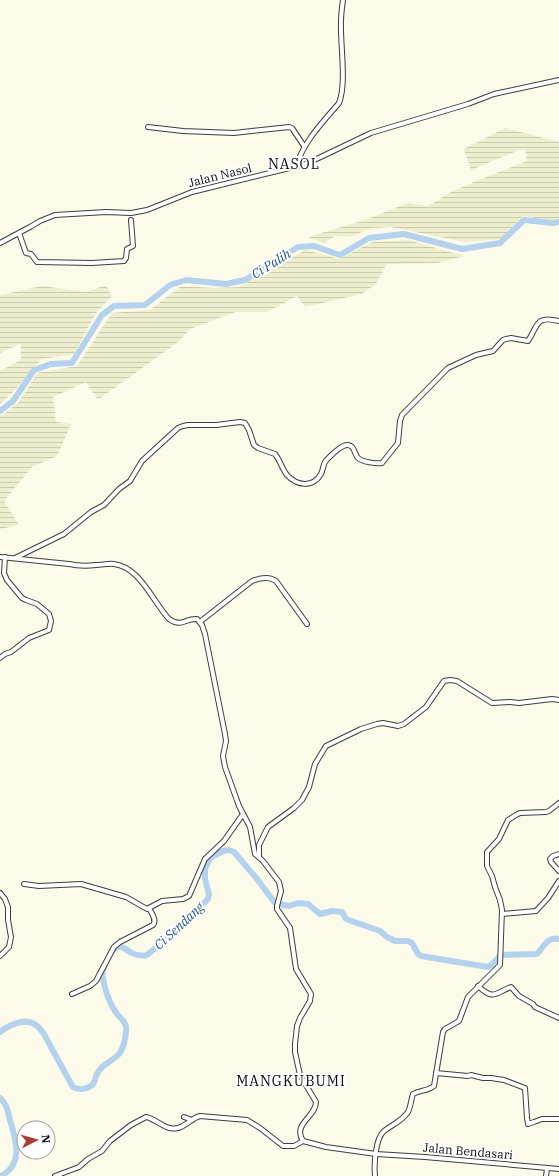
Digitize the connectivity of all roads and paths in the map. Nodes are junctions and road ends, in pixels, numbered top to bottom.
1 (343, 0) edge
2 (559, 80) edge
3 (148, 127) dead end
4 (304, 146) junction
5 (296, 166) junction
6 (131, 220) dead end
7 (19, 233) junction
8 (0, 243) edge
9 (559, 321) edge
10 (2, 557) edge
11 (14, 558) junction
12 (200, 621) junction
13 (307, 624) dead end
14 (0, 658) edge
15 (559, 700) edge
16 (559, 803) edge
17 (243, 814) junction
18 (559, 854) edge
19 (258, 857) junction
20 (559, 871) edge
21 (559, 881) edge
22 (24, 884) dead end
23 (0, 893) edge
24 (149, 908) junction
25 (502, 914) junction
26 (0, 956) edge
27 (478, 986) junction
28 (72, 994) dead end
29 (559, 1018) edge
30 (436, 1073) junction
31 (184, 1117) dead end
32 (559, 1119) edge
33 (192, 1120) junction
34 (303, 1142) junction
35 (376, 1154) junction
36 (547, 1169) junction
37 (559, 1169) edge
38 (55, 1176) edge
39 (375, 1176) edge
40 (546, 1176) edge

1 - 4 street
2 - 5 street, Jalan Nasol
3 - 4 street
4 - 5 street
5 - 7 street, Jalan Nasol
6 - 7 street
7 - 8 street, Jalan Nasol
9 - 11 street
10 - 11 street
10 - 14 street
11 - 12 street
12 - 13 street
12 - 17 street
15 - 19 street
16 - 25 street
17 - 19 street
17 - 24 street
18 - 20 street
19 - 34 street
21 - 25 street
22 - 24 street
23 - 26 street
24 - 28 street
25 - 27 street
27 - 29 street
27 - 30 street
30 - 32 street
30 - 35 street
31 - 33 street
33 - 34 street
33 - 38 street
34 - 35 street, Jalan Bendasari
35 - 36 street, Jalan Bendasari
35 - 39 street
36 - 37 street, Jalan Bendasari
36 - 40 street

